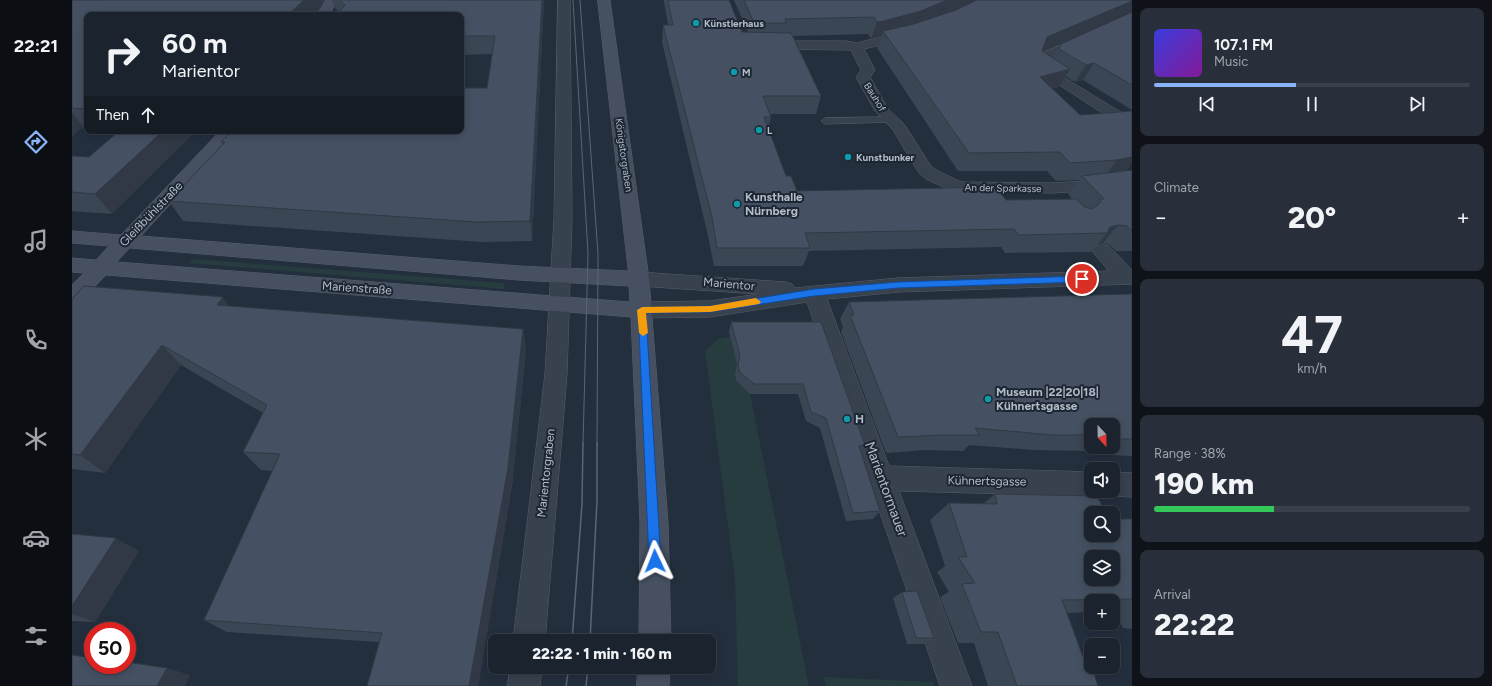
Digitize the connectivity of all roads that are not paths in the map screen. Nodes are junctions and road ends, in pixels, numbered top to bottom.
1 (332, 0) edge
2 (345, 0) edge
3 (564, 0) edge
4 (604, 0) edge
5 (325, 12) edge
6 (1132, 18) edge
7 (923, 29) edge
8 (752, 45) edge
9 (856, 47) junction
10 (891, 120) junction
11 (826, 121) dead end
12 (1132, 126) edge
13 (226, 134) edge
14 (932, 175) joint
15 (1132, 180) edge
16 (72, 237) edge
17 (125, 241) junction
18 (1102, 251) edge
19 (72, 265) edge
20 (100, 268) junction
21 (560, 275) junction
22 (1129, 277) edge
23 (639, 279) junction
24 (814, 292) junction
25 (72, 298) edge
26 (558, 305) junction
27 (642, 310) junction
28 (882, 478) junction
29 (1084, 484) edge
30 (1120, 484) edge
31 (1132, 485) edge
32 (529, 634) edge
33 (655, 634) edge
34 (525, 674) edge
35 (654, 674) edge
36 (524, 686) edge
37 (653, 686) edge
38 (956, 686) edge

1 - 2 street
1 - 5 main road
3 - 21 street
4 - 23 main road, Königstorgraben
6 - 12 street
7 - 9 street
8 - 9 street
9 - 10 street, Bauhof
10 - 11 lane
10 - 14 street, Bauhof
13 - 17 main road, Gleißbühlstraße
14 - 15 street, An der Sparkasse
16 - 17 main road
17 - 20 main road, Gleißbühlstraße
17 - 21 main road
18 - 22 street
19 - 20 main road, Marienstraße
20 - 25 main road, Gleißbühlstraße
20 - 26 main road, Marienstraße
21 - 23 main road
21 - 26 street
22 - 24 street
23 - 24 street, Marientor
23 - 27 main road, Königstorgraben
24 - 27 street, Marientor
24 - 28 street, Marientormauer
26 - 27 main road, Marienstraße
26 - 32 street, Marientorgraben
27 - 33 main road
28 - 29 street, Kühnertsgasse
28 - 38 street, Marientormauer
30 - 31 street
34 - 36 street
35 - 37 main road

